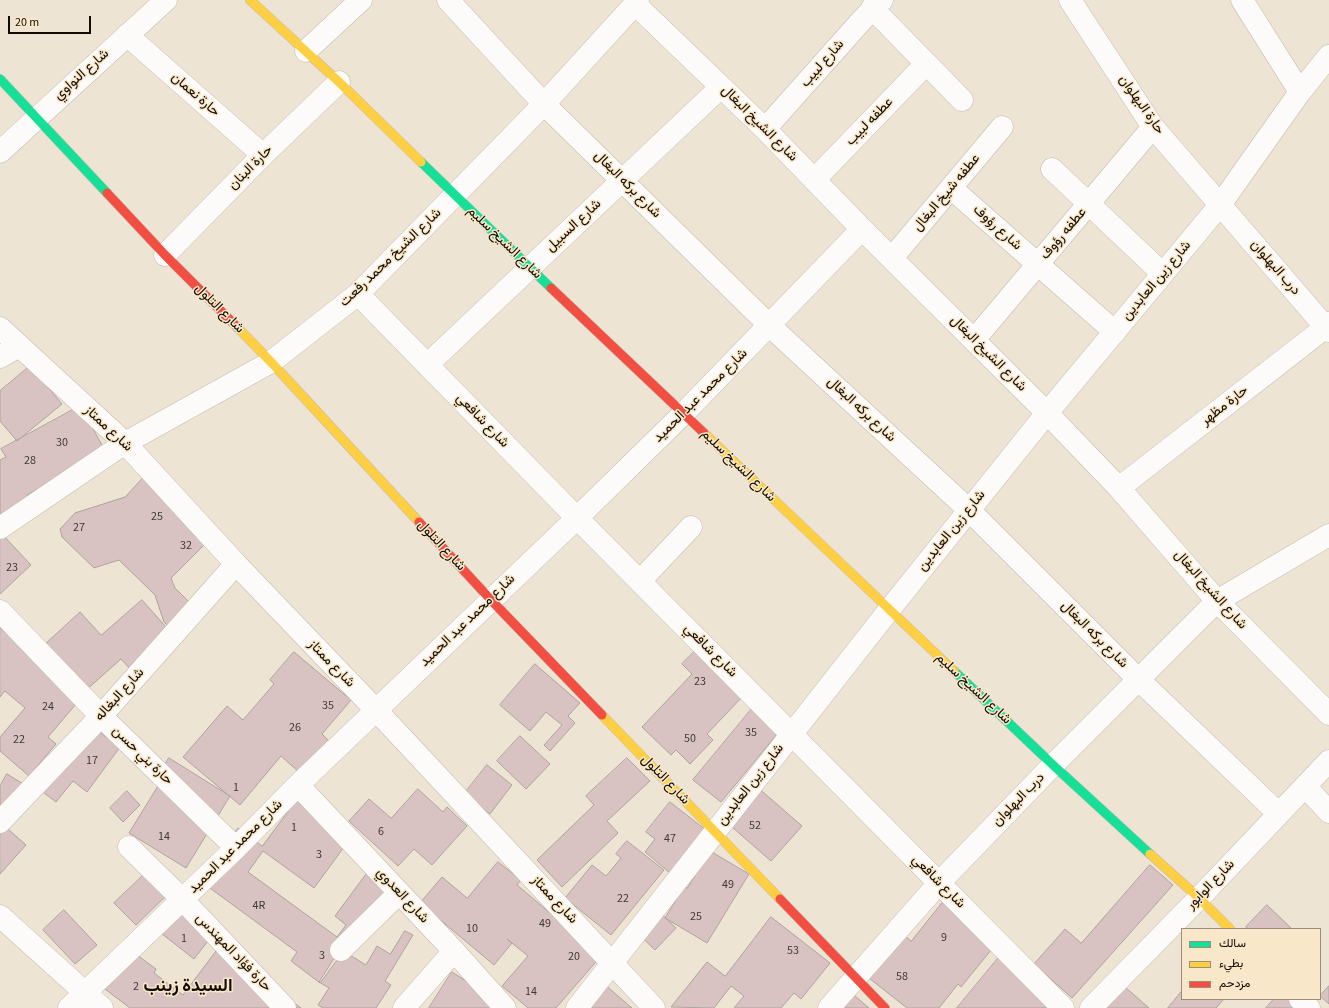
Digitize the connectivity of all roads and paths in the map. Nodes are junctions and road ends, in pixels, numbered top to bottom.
1 (166, 0) edge
2 (250, 0) edge
3 (361, 0) edge
4 (448, 0) edge
5 (1070, 0) edge
6 (1242, 0) edge
7 (636, 2) edge
8 (878, 4) edge
9 (127, 35) junction
10 (306, 51) junction
11 (1329, 56) edge
12 (926, 64) junction
13 (0, 79) edge
14 (339, 82) junction
15 (721, 87) junction
16 (1300, 92) junction
17 (962, 100) dead end
18 (544, 104) junction
19 (36, 118) junction
20 (1002, 127) dead end
21 (1154, 127) junction
22 (766, 129) junction
23 (0, 152) edge
24 (263, 155) junction
25 (1052, 169) dead end
26 (622, 180) junction
27 (814, 180) junction
28 (951, 188) junction
29 (454, 195) junction
30 (1089, 204) junction
31 (1220, 204) junction
32 (862, 229) junction
33 (165, 255) junction
34 (892, 258) junction
35 (1038, 264) junction
36 (530, 268) junction
37 (1163, 274) junction
38 (358, 294) junction
39 (770, 326) junction
40 (1328, 327) edge
41 (0, 328) edge
42 (1115, 332) junction
43 (974, 340) junction
44 (19, 346) junction
45 (0, 357) edge
46 (271, 362) junction
47 (427, 365) junction
48 (1047, 413) junction
49 (683, 414) junction
50 (126, 443) junction
51 (1119, 488) junction
52 (969, 510) junction
53 (577, 518) junction
54 (691, 527) dead end
55 (0, 528) edge
56 (1329, 535) edge
57 (236, 564) junction
58 (640, 581) junction
59 (491, 600) junction
60 (1217, 601) junction
61 (889, 610) junction
62 (0, 611) edge
63 (1138, 679) junction
64 (376, 710) junction
65 (1329, 714) edge
66 (101, 716) junction
67 (792, 733) junction
68 (1329, 761) edge
69 (1053, 764) junction
70 (298, 785) junction
71 (1305, 786) junction
72 (1329, 812) edge
73 (1279, 814) junction
74 (0, 822) edge
75 (715, 832) junction
76 (129, 847) dead end
77 (236, 848) junction
78 (939, 883) junction
79 (399, 893) junction
80 (1199, 898) junction
81 (182, 899) junction
82 (0, 916) edge
83 (1229, 928) edge
84 (341, 950) dead end
85 (454, 951) junction
86 (612, 962) junction
87 (855, 978) junction
88 (76, 1000) edge
89 (1301, 1000) edge
90 (102, 1008) edge
91 (285, 1008) edge
92 (404, 1008) edge
93 (505, 1008) edge
94 (576, 1008) edge
95 (654, 1008) edge
96 (829, 1008) edge
97 (885, 1008) edge
98 (1063, 1008) edge
99 (1091, 1008) edge
100 (1309, 1008) edge

1 - 9 street, شارع النواوي
2 - 10 street, شارع الشيخ سليم
3 - 10 street
4 - 18 street, شارع بركه البغال
5 - 21 street, حارة البهلوان
6 - 16 street
7 - 15 street, شارع الشيخ البغال
7 - 18 street, شارع الشيخ محمد رفعت
8 - 12 street
8 - 22 street, شارع لبيب
9 - 19 street, شارع النواوي
9 - 24 street, حارة نعمان
10 - 14 street, شارع الشيخ سليم
11 - 16 street, شارع زين العابدين
12 - 17 street
12 - 27 street, عطفه لبيب
13 - 19 street, شارع التلول
14 - 24 street, حارة البنان
14 - 29 street, شارع الشيخ سليم
15 - 22 street, شارع الشيخ البغال
15 - 26 street, شارع السبيل
16 - 31 street, شارع زين العابدين
18 - 26 street, شارع بركه البغال
18 - 29 street, شارع الشيخ محمد رفعت
19 - 23 street, شارع النواوي
19 - 33 street, شارع التلول
20 - 28 street, عطفه شيخ البغال
21 - 30 street, عطفه رؤوف
21 - 31 street, حارة البهلوان
22 - 27 street, شارع الشيخ البغال
24 - 33 street, حارة البنان
25 - 30 street
26 - 36 street, شارع السبيل
26 - 39 street, شارع بركه البغال
27 - 32 street, شارع الشيخ البغال
28 - 34 street, عطفه شيخ البغال
28 - 35 street, شارع رؤوف
29 - 36 street, شارع الشيخ سليم
29 - 38 street, شارع الشيخ محمد رفعت
30 - 35 street, عطفه رؤوف
30 - 37 street
31 - 37 street, شارع زين العابدين
31 - 40 street, درب البهلوان
32 - 34 street, شارع الشيخ البغال
32 - 39 street, شارع محمد عبد الحميد
33 - 46 street, شارع التلول
34 - 43 street, شارع الشيخ البغال
35 - 42 street, شارع رؤوف
35 - 43 street, عطفه رؤوف
36 - 47 street, شارع السبيل
36 - 49 street, شارع الشيخ سليم
37 - 42 street, شارع زين العابدين
38 - 46 street, شارع الشيخ محمد رفعت
38 - 47 street, شارع شافعي
39 - 49 street, شارع محمد عبد الحميد
39 - 52 street, شارع بركه البغال
40 - 51 street, حارة مظهر
41 - 44 street, شارع ممتاز
42 - 48 street, شارع زين العابدين
43 - 48 street, شارع الشيخ البغال
44 - 45 street
44 - 50 street, شارع ممتاز
46 - 50 street, شارع الشيخ محمد رفعت
46 - 59 street, شارع التلول
47 - 53 street, شارع شافعي
48 - 51 street, شارع الشيخ البغال
48 - 52 street, شارع زين العابدين
49 - 53 street, شارع محمد عبد الحميد
49 - 61 street, شارع الشيخ سليم
50 - 55 street, شارع الشيخ محمد رفعت
50 - 57 street, شارع ممتاز
51 - 60 street, شارع الشيخ البغال
52 - 61 street, شارع زين العابدين
52 - 63 street, شارع بركه البغال
53 - 58 street, شارع شافعي
53 - 59 street, شارع محمد عبد الحميد
54 - 58 street
56 - 60 street, درب البهلوان
57 - 64 street, شارع ممتاز
57 - 66 street, شارع البغاله
58 - 67 street, شارع شافعي
59 - 64 street, شارع محمد عبد الحميد
59 - 75 street, شارع التلول
60 - 63 street, درب البهلوان
60 - 65 street, شارع الشيخ البغال
61 - 67 street, شارع زين العابدين
61 - 69 street, شارع الشيخ سليم
62 - 66 street, حارة بني حسن
63 - 69 street, درب البهلوان
63 - 73 street, شارع بركه البغال
64 - 70 street, شارع محمد عبد الحميد
64 - 86 street, شارع ممتاز
66 - 74 street, شارع البغاله
66 - 77 street, حارة بني حسن
67 - 75 street, شارع زين العابدين
67 - 78 street, شارع شافعي
68 - 71 street, شارع الوابور
69 - 78 street, درب البهلوان
69 - 80 street, شارع الشيخ سليم
70 - 77 street, شارع محمد عبد الحميد
70 - 79 street, شارع العدوي
71 - 72 street
71 - 73 street, شارع الوابور
73 - 80 street, شارع الوابور
75 - 86 street, شارع زين العابدين
75 - 87 street, شارع التلول
76 - 81 street, حارة فؤاد المهندس
77 - 81 street, شارع محمد عبد الحميد
78 - 87 street, درب البهلوان
78 - 98 street, شارع شافعي
79 - 84 street
79 - 85 street, شارع العدوي
80 - 83 street, شارع الشيخ سليم
80 - 99 street, شارع الوابور
81 - 88 street, شارع محمد عبد الحميد
81 - 91 street, حارة فؤاد المهندس
82 - 88 street
85 - 92 street
85 - 93 street, شارع العدوي
86 - 94 street, شارع زين العابدين
86 - 95 street, شارع ممتاز
87 - 96 street, درب البهلوان
87 - 97 street, شارع التلول
88 - 90 street
89 - 100 street

